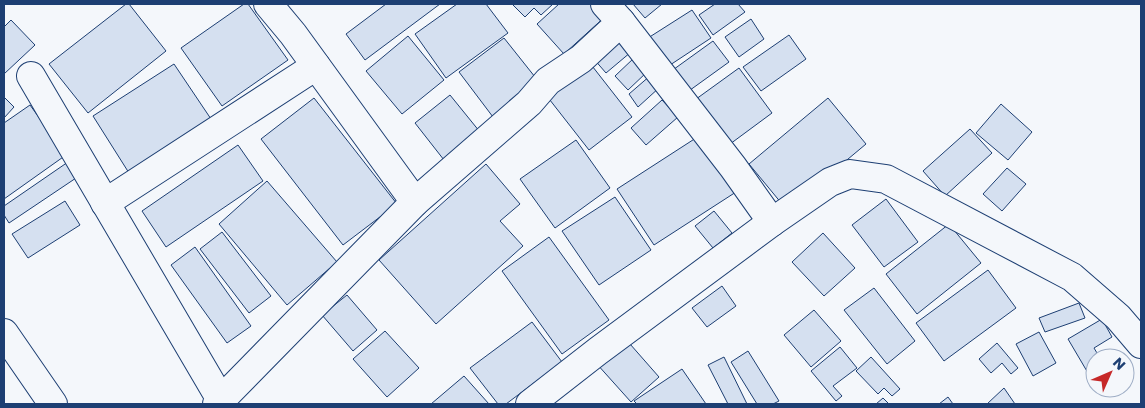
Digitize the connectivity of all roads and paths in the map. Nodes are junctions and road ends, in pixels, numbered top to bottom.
1 (268, 4) edge
2 (613, 13) edge
3 (316, 66) junction
4 (31, 76) dead end
5 (415, 202) junction
6 (105, 203) junction
7 (772, 222) junction
8 (4, 333) edge
9 (1141, 344) edge
10 (219, 402) edge
11 (53, 404) edge
12 (530, 404) edge

1 - 3 street
2 - 5 street
2 - 7 street
3 - 5 street
3 - 6 street
4 - 6 street
5 - 10 street
6 - 10 street
7 - 9 street
7 - 12 street
8 - 11 street

